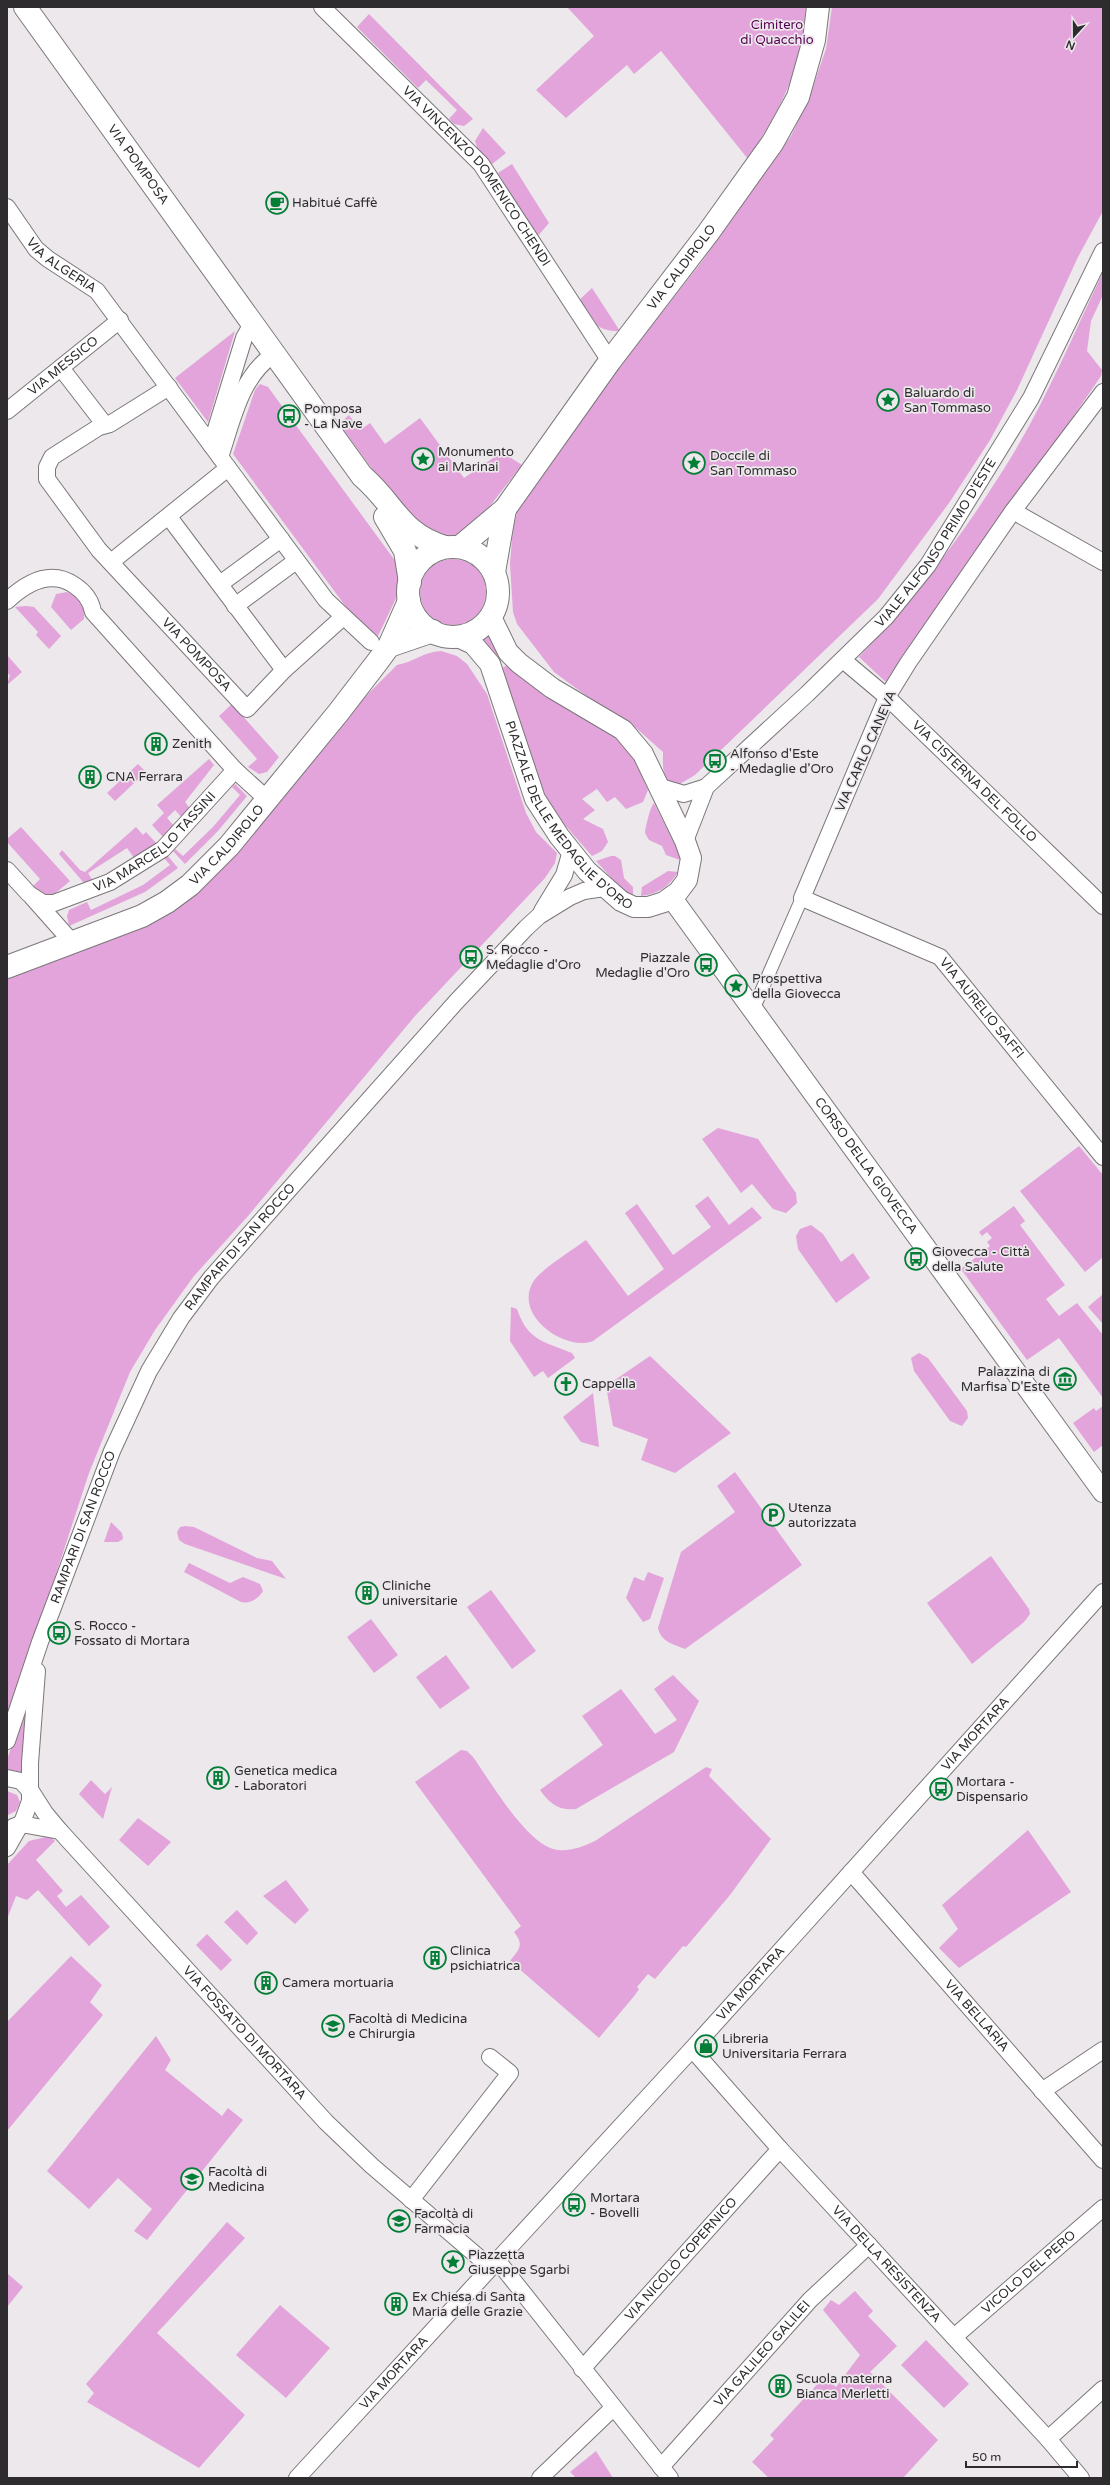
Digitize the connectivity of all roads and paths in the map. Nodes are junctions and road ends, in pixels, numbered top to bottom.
1 (25, 7) edge
2 (322, 7) edge
3 (818, 7) edge
4 (7, 209) edge
5 (1103, 251) edge
6 (120, 320) junction
7 (253, 322) junction
8 (275, 353) junction
9 (610, 361) junction
10 (61, 368) junction
11 (169, 387) junction
12 (1103, 392) edge
13 (7, 411) edge
14 (105, 425) junction
15 (220, 456) junction
16 (362, 476) junction
17 (505, 509) junction
18 (1013, 511) junction
19 (169, 517) junction
20 (281, 539) junction
21 (453, 547) junction
22 (296, 561) junction
23 (111, 562) junction
24 (1103, 562) edge
25 (494, 572) junction
26 (220, 584) junction
27 (409, 591) junction
28 (7, 601) edge
29 (236, 606) junction
30 (491, 617) junction
31 (342, 618) junction
32 (433, 631) junction
33 (460, 638) junction
34 (380, 644) junction
35 (843, 660) junction
36 (284, 670) junction
37 (887, 697) junction
38 (235, 770) junction
39 (660, 787) junction
40 (706, 787) junction
41 (268, 800) junction
42 (685, 841) junction
43 (572, 851) junction
44 (7, 870) edge
45 (604, 888) junction
46 (29, 894) junction
47 (671, 897) junction
48 (802, 898) junction
49 (64, 899) junction
50 (1103, 906) edge
51 (539, 916) junction
52 (72, 942) junction
53 (7, 967) edge
54 (753, 1010) junction
55 (1103, 1157) edge
56 (1103, 1492) edge
57 (1103, 1592) edge
58 (40, 1642) junction
59 (7, 1741) edge
60 (7, 1778) edge
61 (31, 1791) junction
62 (14, 1826) edge
63 (60, 1831) junction
64 (7, 1848) edge
65 (851, 1872) junction
66 (692, 2049) junction
67 (1103, 2050) edge
68 (490, 2057) dead end
69 (1042, 2091) junction
70 (780, 2149) junction
71 (1103, 2160) edge
72 (411, 2200) junction
73 (1103, 2208) edge
74 (869, 2245) junction
75 (493, 2264) junction
76 (954, 2337) junction
77 (582, 2369) junction
78 (1103, 2389) edge
79 (613, 2408) junction
80 (1048, 2439) junction
81 (665, 2472) edge
82 (297, 2478) edge
83 (540, 2478) edge
84 (1081, 2478) edge

1 - 7 main road, VIA POMPOSA
2 - 9 street, VIA VINCENZO DOMENICO CHENDI
3 - 9 main road, VIA CALDIROLO
4 - 6 street, VIA ALGERIA
5 - 35 street, VIALE ALFONSO PRIMO D'ESTE
6 - 10 street, VIA MESSICO
6 - 11 street
7 - 8 main road, VIA POMPOSA
7 - 15 street
8 - 15 street
8 - 16 main road, VIA POMPOSA
9 - 17 main road, VIA CALDIROLO
10 - 13 street, VIA MESSICO
10 - 14 street
11 - 14 street, VIA POMPOSA
11 - 15 street
12 - 18 street, VIA CARLO CANEVA
14 - 23 street, VIA POMPOSA
15 - 19 street
15 - 20 street
16 - 21 main road, VIA POMPOSA
16 - 27 main road, VIA POMPOSA
17 - 21 main road, VIA CALDIROLO
17 - 25 main road, VIA CALDIROLO
18 - 24 street
18 - 37 street, VIA CARLO CANEVA
19 - 23 street
19 - 26 street
20 - 22 street
20 - 26 street
21 - 25 main road, VIA CALDIROLO
21 - 27 main road, VIA CALDIROLO
22 - 29 street
22 - 31 street
23 - 36 street, VIA POMPOSA
25 - 30 main road, VIA CALDIROLO
26 - 29 street
27 - 32 main road
27 - 34 main road, VIA CALDIROLO
28 - 38 street
29 - 36 street
30 - 33 main road, VIA CALDIROLO
30 - 39 street, PIAZZALE DELLE MEDAGLIE D'ORO
31 - 34 street
31 - 36 street, VIA POMPOSA
32 - 33 main road
32 - 34 main road
33 - 43 street, PIAZZALE DELLE MEDAGLIE D'ORO
34 - 41 main road, VIA CALDIROLO
35 - 37 street, VIA CISTERNA DEL FOLLO
35 - 40 street, VIALE ALFONSO PRIMO D'ESTE
37 - 48 street, VIA CARLO CANEVA
37 - 50 street, VIA CISTERNA DEL FOLLO
38 - 41 street
38 - 49 street, VIA MARCELLO TASSINI
39 - 40 street
39 - 42 street, PIAZZALE DELLE MEDAGLIE D'ORO
40 - 42 street
41 - 52 main road, VIA CALDIROLO
42 - 47 street, PIAZZALE DELLE MEDAGLIE D'ORO
43 - 45 street, PIAZZALE DELLE MEDAGLIE D'ORO
43 - 51 street, RAMPARI DI SAN ROCCO
44 - 46 street, VIA MARCELLO TASSINI
45 - 47 street, PIAZZALE DELLE MEDAGLIE D'ORO
45 - 51 street, RAMPARI DI SAN ROCCO
46 - 49 street, VIA MARCELLO TASSINI
46 - 52 street, VIA MARCELLO TASSINI
47 - 54 street, CORSO DELLA GIOVECCA
48 - 54 street, VIA CARLO CANEVA
48 - 55 street, VIA AURELIO SAFFI
49 - 52 street
51 - 58 street, RAMPARI DI SAN ROCCO
52 - 53 main road, VIA CALDIROLO
54 - 56 street, CORSO DELLA GIOVECCA
57 - 65 street, VIA MORTARA
58 - 59 street, RAMPARI DI SAN ROCCO
58 - 61 street, RAMPARI DI SAN ROCCO
60 - 61 street
61 - 62 street, RAMPARI DI SAN ROCCO
61 - 63 street, VIA FOSSATO DI MORTARA
62 - 63 street
62 - 64 street, RAMPARI DI SAN ROCCO
63 - 72 street, VIA FOSSATO DI MORTARA
65 - 66 street, VIA MORTARA
65 - 69 street, VIA BELLARIA
66 - 70 street, VIA DELLA RESISTENZA
66 - 75 street, VIA MORTARA
67 - 69 street
68 - 72 street
69 - 71 street, VIA BELLARIA
70 - 74 street, VIA DELLA RESISTENZA
70 - 77 street, VIA NICOLÒ COPERNICO
72 - 75 street, VIA FOSSATO DI MORTARA
73 - 76 street, VICOLO DEL PERO
74 - 76 street, VIA DELLA RESISTENZA
74 - 81 street, VIA GALILEO GALILEI
75 - 77 street
75 - 82 street, VIA MORTARA
76 - 80 street, VIA DELLA RESISTENZA
77 - 79 street
78 - 80 street
79 - 81 street
79 - 83 street
80 - 84 street, VIA DELLA RESISTENZA

